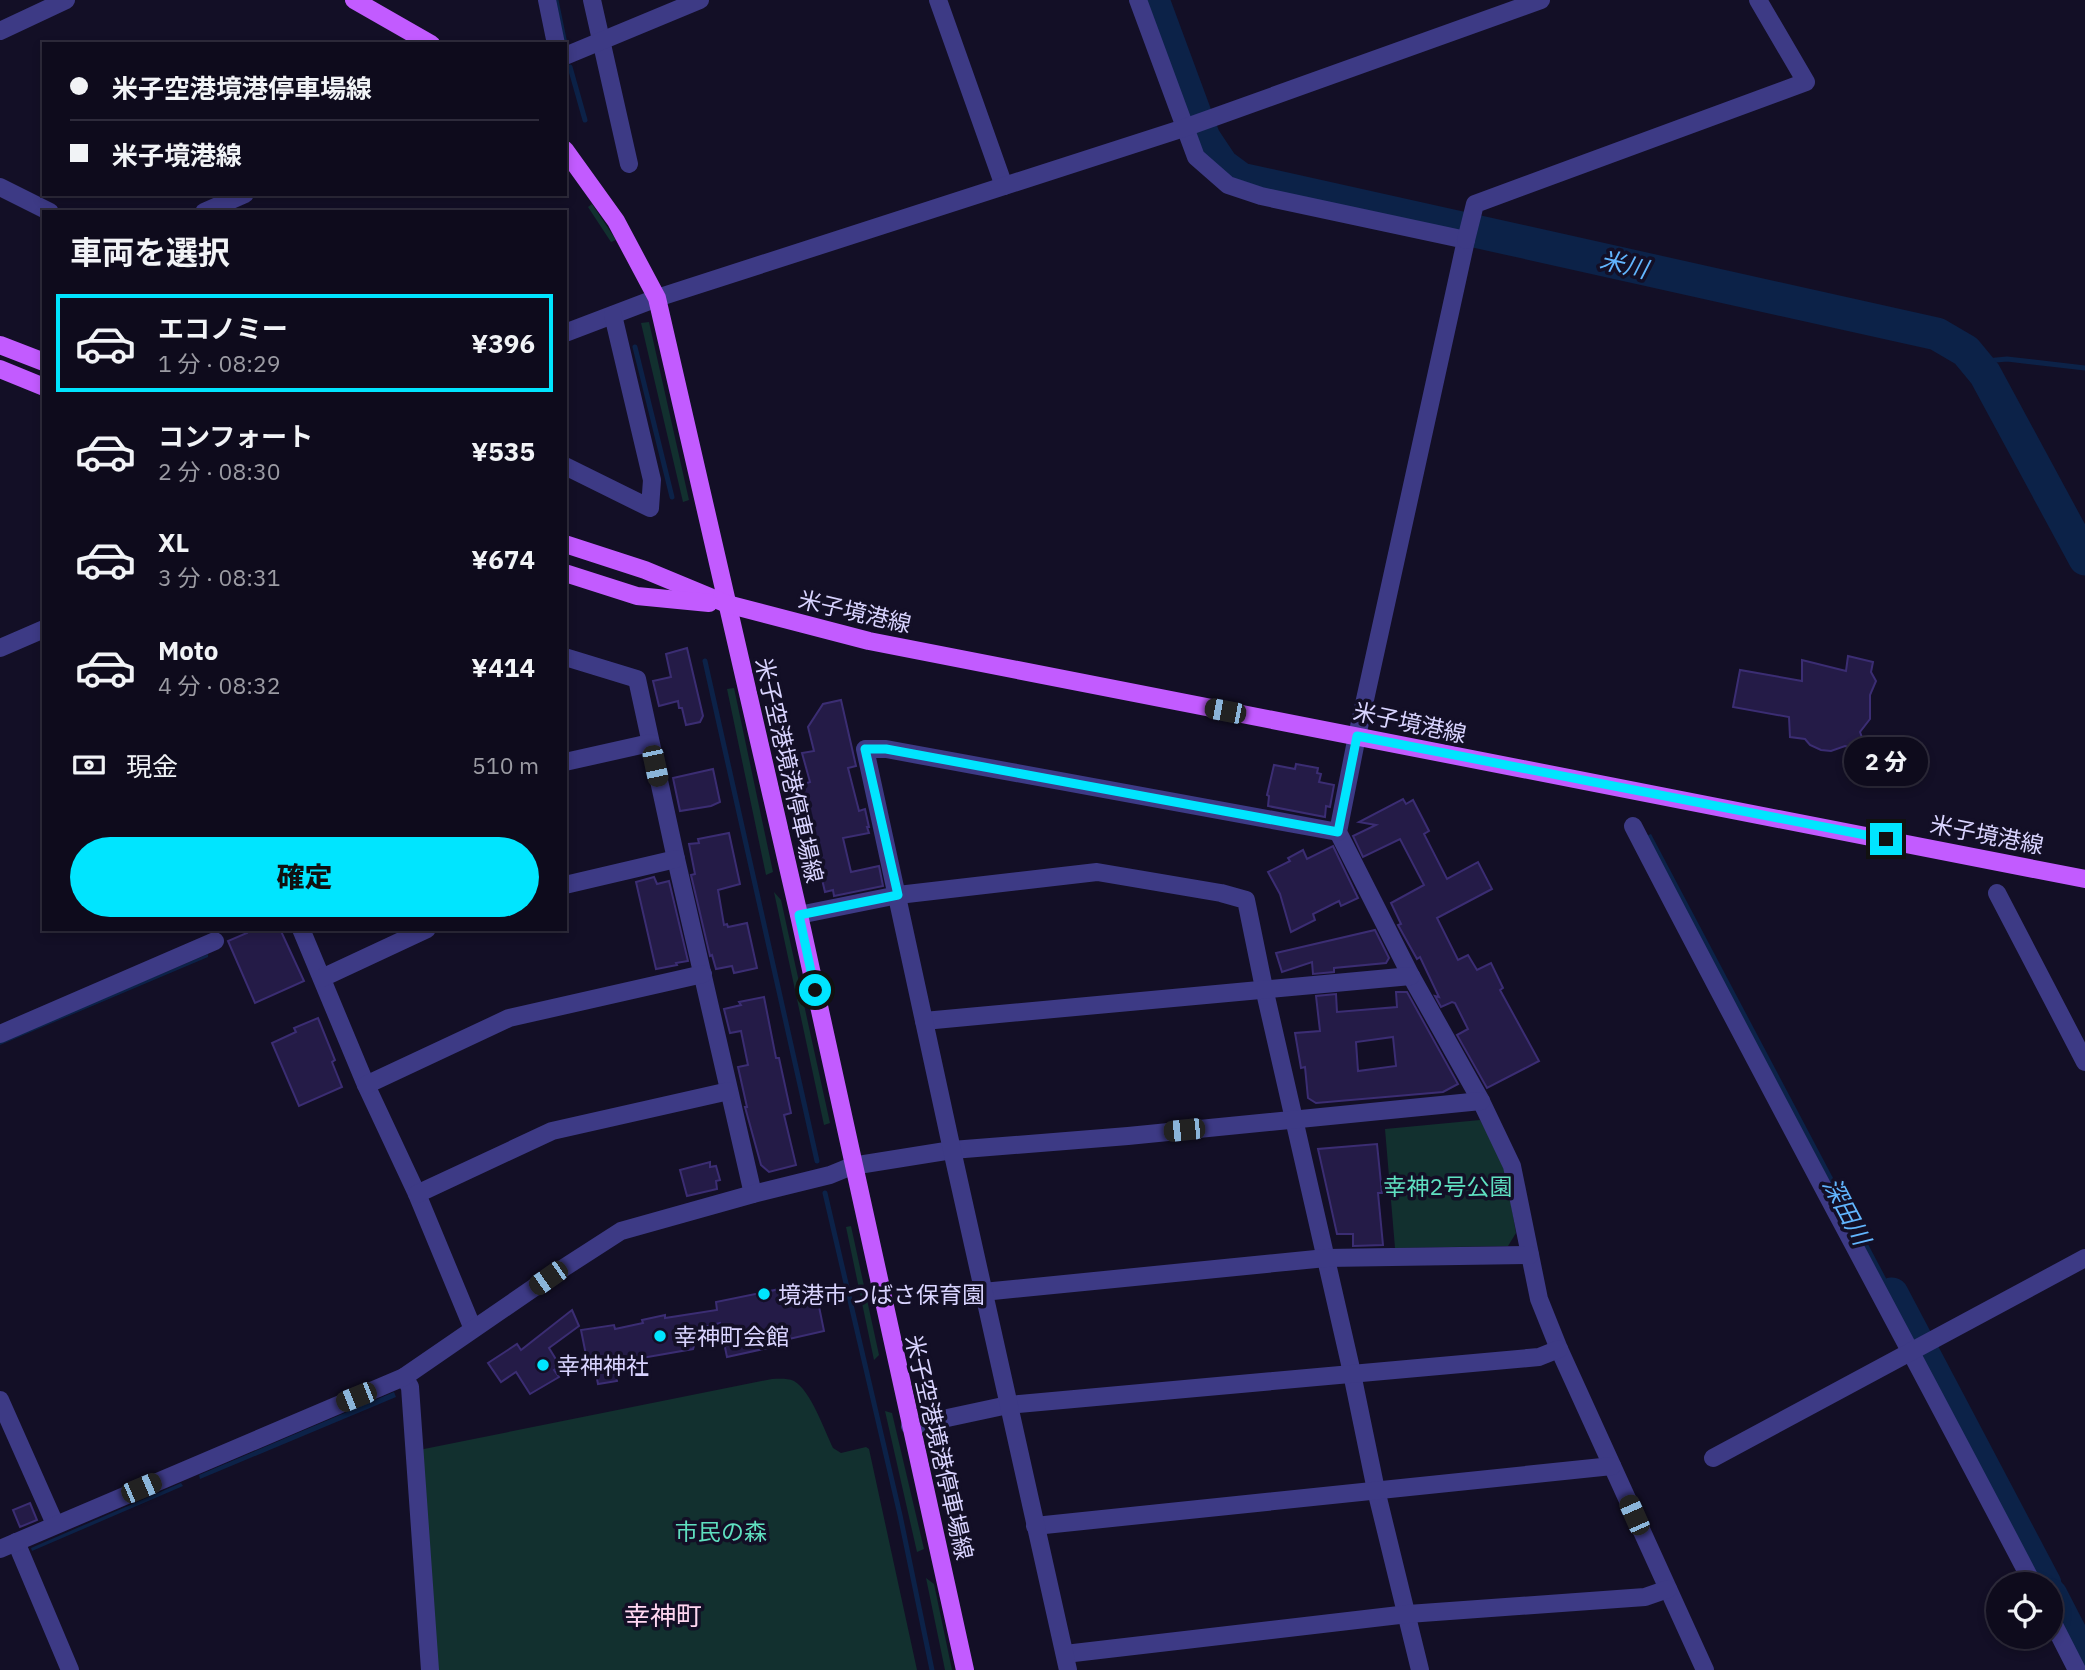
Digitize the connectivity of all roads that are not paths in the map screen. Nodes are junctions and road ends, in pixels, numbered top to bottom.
1 (66, 0) edge
2 (354, 0) edge
3 (547, 0) edge
4 (592, 0) edge
5 (700, 0) edge
6 (938, 0) edge
7 (1138, 0) edge
8 (1541, 0) edge
9 (1758, 0) edge
10 (0, 30) edge
11 (428, 42) edge
12 (556, 42) edge
13 (601, 42) junction
14 (567, 55) edge
15 (1184, 128) junction
16 (567, 153) edge
17 (629, 164) dead end
18 (1004, 186) junction
19 (0, 187) edge
20 (240, 196) edge
21 (46, 210) edge
22 (209, 210) edge
23 (1466, 240) junction
24 (657, 298) junction
25 (613, 315) junction
26 (567, 332) edge
27 (0, 345) edge
28 (42, 361) edge
29 (0, 369) edge
30 (42, 386) edge
31 (567, 467) edge
32 (567, 545) edge
33 (567, 574) edge
34 (727, 604) junction
35 (42, 630) edge
36 (0, 648) edge
37 (567, 658) edge
38 (1357, 736) junction
39 (650, 743) junction
40 (567, 762) edge
41 (1633, 826) dead end
42 (1338, 832) junction
43 (676, 859) junction
44 (2085, 879) edge
45 (567, 884) edge
46 (1997, 893) dead end
47 (898, 895) junction
48 (799, 915) junction
49 (302, 931) edge
50 (423, 931) edge
51 (215, 941) dead end
52 (703, 974) junction
53 (1412, 976) junction
54 (322, 978) junction
55 (1264, 989) junction
56 (924, 1021) junction
57 (0, 1034) edge
58 (2085, 1062) edge
59 (366, 1084) junction
60 (729, 1091) junction
61 (1481, 1101) junction
62 (1295, 1118) junction
63 (952, 1150) junction
64 (852, 1166) junction
65 (417, 1194) junction
66 (753, 1194) junction
67 (1530, 1255) junction
68 (1326, 1258) junction
69 (2085, 1258) edge
70 (983, 1292) junction
71 (473, 1329) junction
72 (1559, 1349) junction
73 (1911, 1350) junction
74 (1352, 1374) junction
75 (404, 1377) junction
76 (0, 1400) edge
77 (1009, 1405) junction
78 (910, 1426) junction
79 (1713, 1458) dead end
80 (1612, 1466) junction
81 (1376, 1490) junction
82 (55, 1524) junction
83 (1035, 1526) junction
84 (8, 1545) edge
85 (2026, 1572) edge
86 (1668, 1589) junction
87 (1408, 1615) junction
88 (2063, 1643) edge
89 (1067, 1662) edge
90 (70, 1670) edge
91 (430, 1670) edge
92 (965, 1670) edge
93 (1420, 1670) edge
94 (1705, 1670) edge
95 (2077, 1670) edge

1 - 10 street
2 - 11 main road
3 - 12 street
4 - 13 street
5 - 13 street
6 - 18 street
7 - 15 street
8 - 15 street
9 - 23 street
13 - 14 street
13 - 17 street
15 - 18 street
15 - 23 street
16 - 24 main road, 米子空港境港停車場線
18 - 24 street
19 - 21 street
20 - 22 street
23 - 38 street
24 - 25 street
24 - 34 main road, 米子空港境港停車場線
25 - 26 street
25 - 31 street
27 - 28 main road
29 - 30 main road
32 - 34 main road, 米子境港線
33 - 34 main road, 米子境港線
34 - 38 main road, 米子境港線
34 - 48 main road, 米子空港境港停車場線
35 - 36 street
37 - 39 street
38 - 42 street
38 - 44 main road, 米子境港線
39 - 40 street
39 - 43 street
41 - 73 street
42 - 47 street
42 - 53 street
43 - 45 street
43 - 52 street
46 - 58 street
47 - 48 street
47 - 55 street
47 - 56 street
48 - 64 main road, 米子空港境港停車場線
49 - 54 street
50 - 54 street
51 - 57 street
52 - 59 street
52 - 60 street
53 - 55 street
53 - 61 street
54 - 59 street
55 - 56 street
55 - 62 street
56 - 63 street
59 - 65 street
60 - 65 street
60 - 66 street
61 - 62 street
61 - 67 street
62 - 63 street
62 - 68 street
63 - 64 street
63 - 70 street
64 - 66 street
64 - 78 main road, 米子空港境港停車場線
65 - 71 street
66 - 71 street
67 - 68 street
67 - 72 street
68 - 70 street
68 - 74 street
69 - 73 street
70 - 77 street
71 - 75 street
72 - 74 street
72 - 80 street
73 - 79 street
73 - 85 street
74 - 77 street
74 - 81 street
75 - 82 street
75 - 91 street
76 - 82 street
77 - 78 street
77 - 83 street
78 - 92 main road, 米子空港境港停車場線
80 - 81 street
80 - 86 street
81 - 83 street
81 - 87 street
82 - 84 street
83 - 89 street
84 - 90 street
86 - 87 street
86 - 94 street
87 - 89 street
87 - 93 street
88 - 95 street

